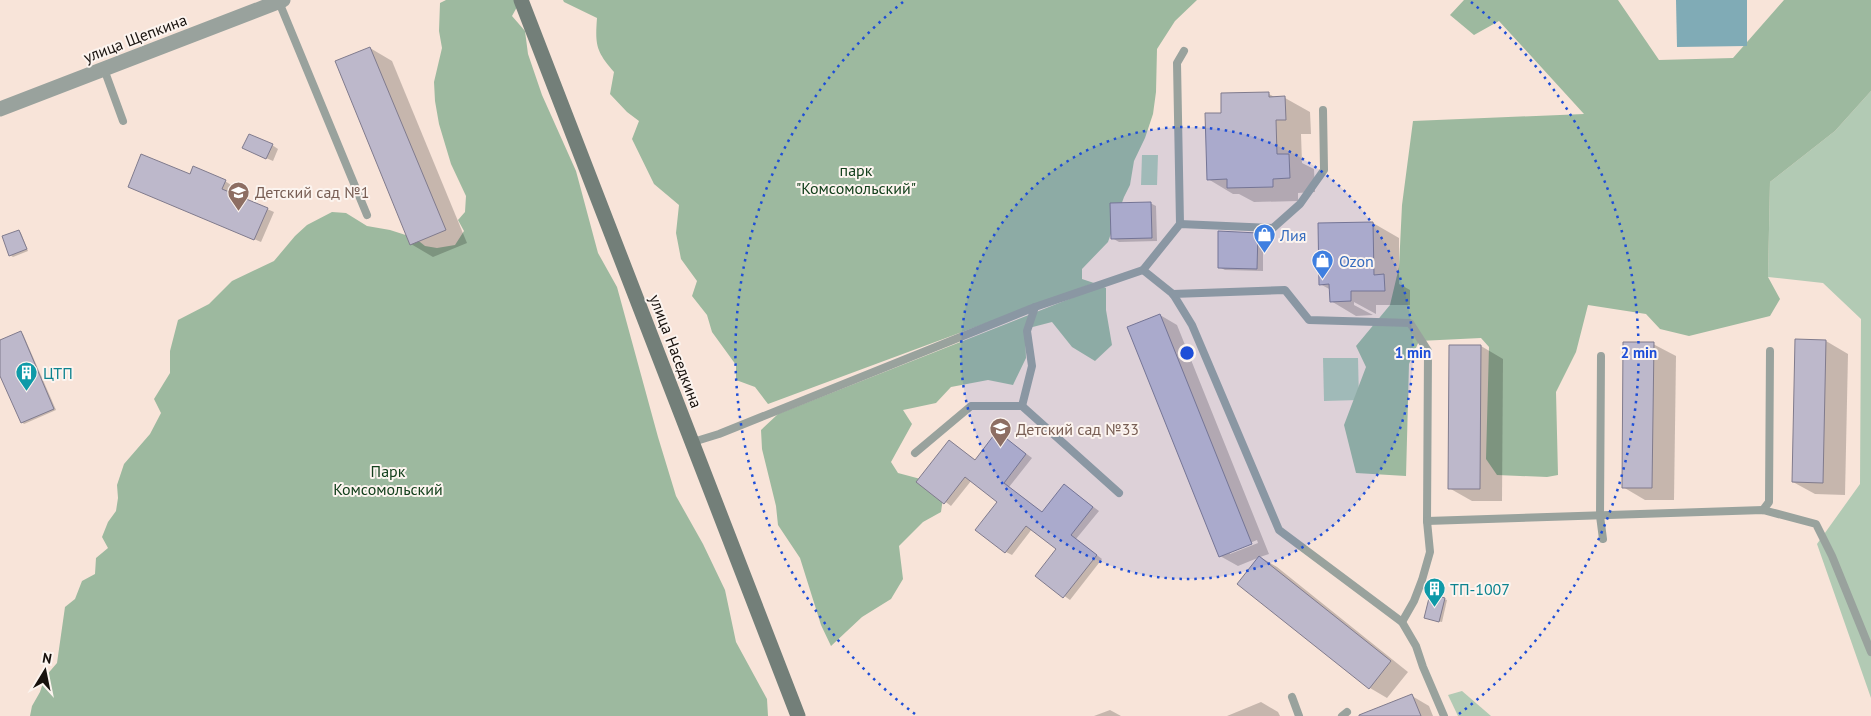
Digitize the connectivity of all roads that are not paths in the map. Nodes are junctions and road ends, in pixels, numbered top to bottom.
1 (521, 0) edge
2 (281, 1) edge
3 (1184, 51) dead end
4 (104, 68) junction
5 (0, 109) edge
6 (1324, 110) dead end
7 (122, 120) dead end
8 (367, 215) dead end
9 (1180, 224) junction
10 (1143, 270) junction
11 (1173, 294) junction
12 (1035, 307) junction
13 (1770, 351) dead end
14 (1601, 356) dead end
15 (1022, 406) junction
16 (693, 442) junction
17 (915, 453) dead end
18 (1119, 493) dead end
19 (1763, 510) junction
20 (1600, 516) junction
21 (1427, 521) junction
22 (1603, 539) dead end
23 (1402, 622) junction
24 (1871, 652) edge
25 (1292, 697) dead end
26 (798, 716) edge
27 (1299, 716) edge
28 (1444, 716) edge

1 - 16 main road, улица Наседкина
2 - 4 street, улица Щепкина
2 - 8 lane
3 - 9 lane
4 - 5 street, улица Щепкина
4 - 7 lane
6 - 9 lane
9 - 10 lane
10 - 11 lane
10 - 12 lane
11 - 21 lane
11 - 23 lane
12 - 15 lane
12 - 16 lane
13 - 19 lane
14 - 20 lane
15 - 17 lane
15 - 18 lane
16 - 26 main road, улица Наседкина
19 - 20 lane
19 - 24 lane
20 - 21 lane
20 - 22 lane
21 - 23 lane
23 - 28 lane
25 - 27 lane

